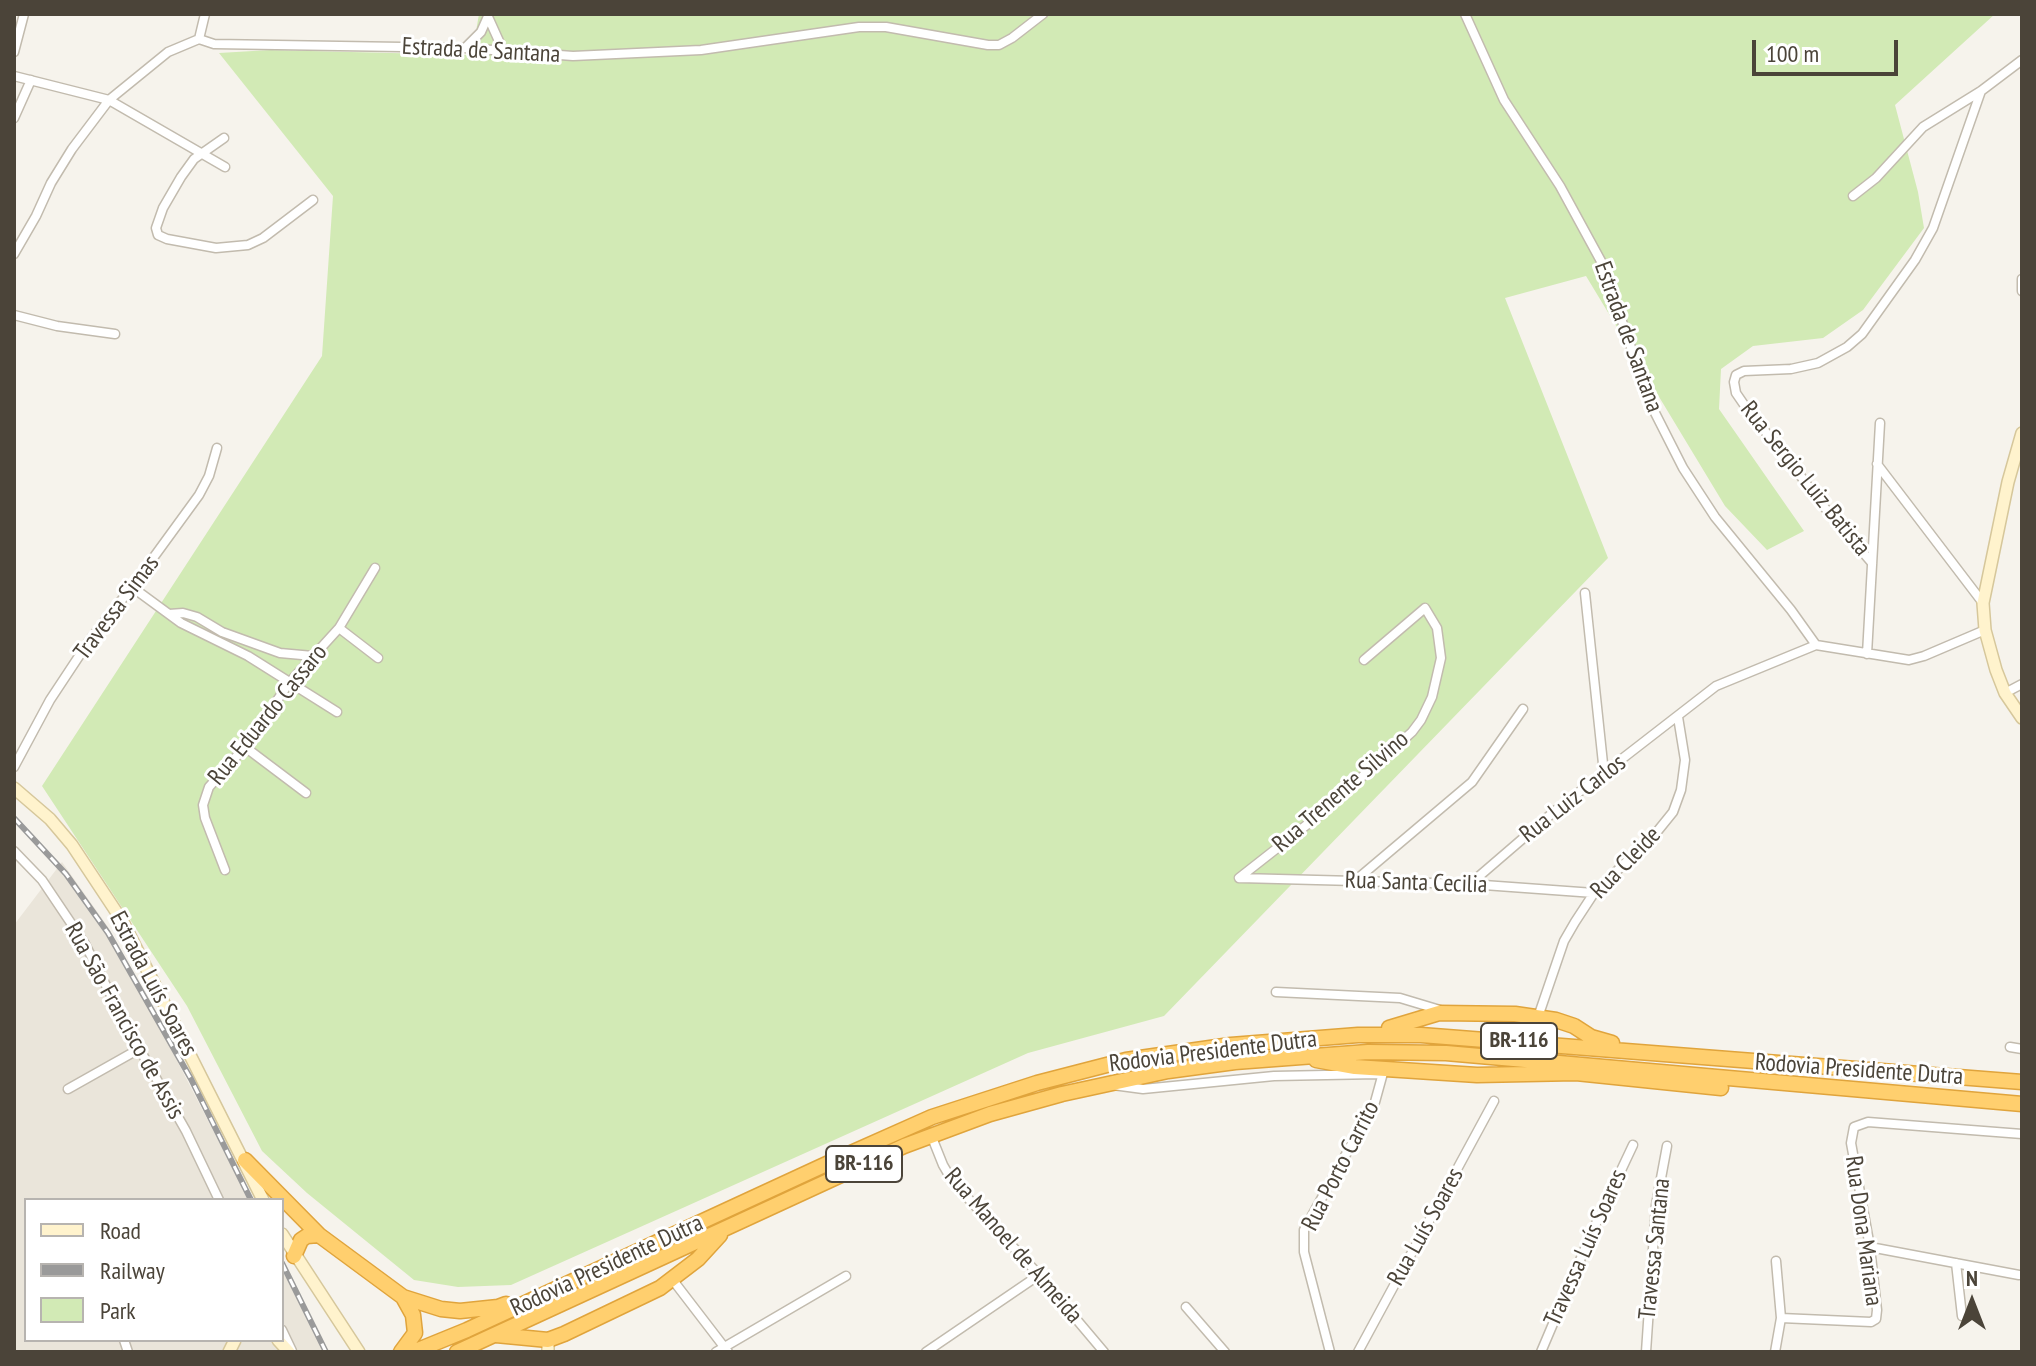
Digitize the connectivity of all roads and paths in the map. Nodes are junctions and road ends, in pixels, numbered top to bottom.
1 (24, 14) edge
2 (205, 14) edge
3 (1043, 14) edge
4 (1465, 14) edge
5 (489, 16) edge
6 (199, 39) junction
7 (465, 48) junction
8 (503, 50) junction
9 (14, 52) edge
10 (2022, 60) edge
11 (14, 76) edge
12 (31, 80) junction
13 (1981, 91) junction
14 (109, 100) junction
15 (14, 118) edge
16 (224, 138) dead end
17 (202, 152) junction
18 (225, 167) dead end
19 (1853, 196) dead end
20 (313, 200) dead end
21 (14, 254) edge
22 (2022, 279) edge
23 (2022, 291) edge
24 (14, 315) edge
25 (115, 334) dead end
26 (1880, 423) dead end
27 (2022, 433) edge
28 (217, 448) dead end
29 (1876, 464) junction
30 (1872, 563) junction
31 (375, 568) dead end
32 (132, 587) junction
33 (1585, 593) dead end
34 (1983, 603) junction
35 (169, 614) junction
36 (339, 628) junction
37 (1985, 630) junction
38 (1816, 645) junction
39 (1867, 654) junction
40 (313, 656) junction
41 (378, 658) dead end
42 (1364, 660) dead end
43 (289, 683) junction
44 (2022, 684) edge
45 (2005, 693) junction
46 (1523, 709) dead end
47 (337, 712) dead end
48 (1678, 717) junction
49 (2022, 718) edge
50 (245, 747) junction
51 (14, 767) edge
52 (1604, 773) junction
53 (14, 788) edge
54 (306, 793) dead end
55 (14, 851) edge
56 (225, 870) dead end
57 (1239, 878) joint
58 (1356, 881) junction
59 (1470, 884) junction
60 (1594, 893) junction
61 (1276, 992) dead end
62 (1448, 1013) junction
63 (1538, 1017) junction
64 (2010, 1047) dead end
65 (139, 1049) junction
66 (2022, 1049) edge
67 (1191, 1050) junction
68 (1296, 1057) junction
69 (1821, 1067) junction
70 (1388, 1071) junction
71 (2022, 1082) edge
72 (1783, 1083) junction
73 (1108, 1084) junction
74 (68, 1089) dead end
75 (1494, 1101) dead end
76 (2022, 1104) edge
77 (2022, 1134) edge
78 (931, 1135) junction
79 (1633, 1145) dead end
80 (1667, 1146) dead end
81 (245, 1160) junction
82 (218, 1198) edge
83 (262, 1198) edge
84 (282, 1198) edge
85 (749, 1199) junction
86 (284, 1200) edge
87 (726, 1229) junction
88 (319, 1235) junction
89 (284, 1238) edge
90 (1870, 1247) junction
91 (294, 1256) junction
92 (1776, 1261) dead end
93 (1956, 1263) junction
94 (1039, 1275) junction
95 (2019, 1275) dead end
96 (846, 1276) dead end
97 (672, 1279) junction
98 (403, 1297) junction
99 (1186, 1307) dead end
100 (1962, 1316) dead end
101 (1781, 1318) junction
102 (496, 1335) junction
103 (548, 1346) edge
104 (722, 1350) edge
105 (359, 1352) edge
106 (401, 1352) edge
107 (413, 1352) edge
108 (457, 1352) edge
109 (926, 1352) edge
110 (1104, 1352) edge
111 (1225, 1352) edge
112 (1330, 1352) edge
113 (1358, 1352) edge
114 (1541, 1352) edge
115 (1646, 1352) edge
116 (1775, 1352) edge

1 - 9 street
2 - 6 street
3 - 8 street, Estrada de Santana
4 - 38 street, Estrada de Santana
5 - 7 street
5 - 8 street
6 - 7 street, Estrada de Santana
6 - 14 street
7 - 8 street, Estrada de Santana
10 - 13 street
11 - 12 street
12 - 14 street
12 - 15 street
13 - 19 street
13 - 30 street, Rua Sergio Luiz Batista
14 - 17 street
14 - 21 street
16 - 17 street
17 - 18 street
17 - 20 street
22 - 23 street
24 - 25 street
26 - 29 street
27 - 34 main road
28 - 32 street, Travessa Simas
29 - 30 street
29 - 34 street
30 - 39 street
31 - 36 street, Rua Eduardo Cassaro
32 - 35 street
32 - 51 street, Travessa Simas
33 - 52 street
34 - 37 main road
35 - 40 street
35 - 43 street
36 - 40 street, Rua Eduardo Cassaro
36 - 41 street
37 - 39 street
37 - 45 main road
38 - 39 street
38 - 48 street
40 - 43 street, Rua Eduardo Cassaro
42 - 57 street, Rua Trenente Silvino
43 - 47 street
43 - 50 street, Rua Eduardo Cassaro
44 - 45 street
45 - 49 main road
46 - 58 street
48 - 52 street, Rua Luiz Carlos
48 - 60 street, Rua Cleide
50 - 54 street
50 - 56 street, Rua Eduardo Cassaro
52 - 59 street, Rua Luiz Carlos
53 - 81 main road, Estrada Luís Soares
55 - 65 street, Rua São Francisco de Assis
57 - 58 street, Rua Santa Cecilia
58 - 59 street, Rua Santa Cecilia
59 - 60 street, Rua Santa Cecilia
60 - 63 street, Rua Cleide
61 - 62 street
62 - 63 highway
62 - 67 highway
63 - 69 highway
64 - 66 street
65 - 74 street
65 - 82 street, Rua São Francisco de Assis
67 - 69 highway, Rodovia Presidente Dutra / BR-116
67 - 85 highway, Rodovia Presidente Dutra / BR-116
68 - 70 highway
68 - 72 highway, Rodovia Presidente Dutra / BR-116
68 - 73 highway, Rodovia Presidente Dutra / BR-116
69 - 71 highway, Rodovia Presidente Dutra / BR-116
70 - 72 highway
70 - 73 street
70 - 112 street, Rua Porto Carrito
72 - 76 highway, Rodovia Presidente Dutra / BR-116
73 - 78 highway, Rodovia Presidente Dutra / BR-116
75 - 113 street, Rua Luís Soares
77 - 90 street, Rua Dona Mariana
78 - 87 highway, Rodovia Presidente Dutra / BR-116
78 - 94 street, Rua Manoel de Almeida
79 - 114 street, Travessa Luís Soares
80 - 115 street, Travessa Santana
81 - 83 main road, Estrada Luís Soares
81 - 84 highway
85 - 98 highway
85 - 107 highway, Rodovia Presidente Dutra / BR-116
86 - 88 highway
87 - 97 highway
87 - 102 highway, Rodovia Presidente Dutra / BR-116
88 - 91 highway
88 - 98 highway
89 - 91 main road
90 - 93 street
90 - 101 street, Rua Dona Mariana
91 - 105 main road
92 - 101 street
93 - 95 street
93 - 100 street
94 - 109 street
94 - 110 street, Rua Manoel de Almeida
96 - 104 street
97 - 103 highway
97 - 104 street
98 - 106 highway
99 - 111 street
101 - 116 street
102 - 103 highway
102 - 108 highway, Rodovia Presidente Dutra / BR-116

